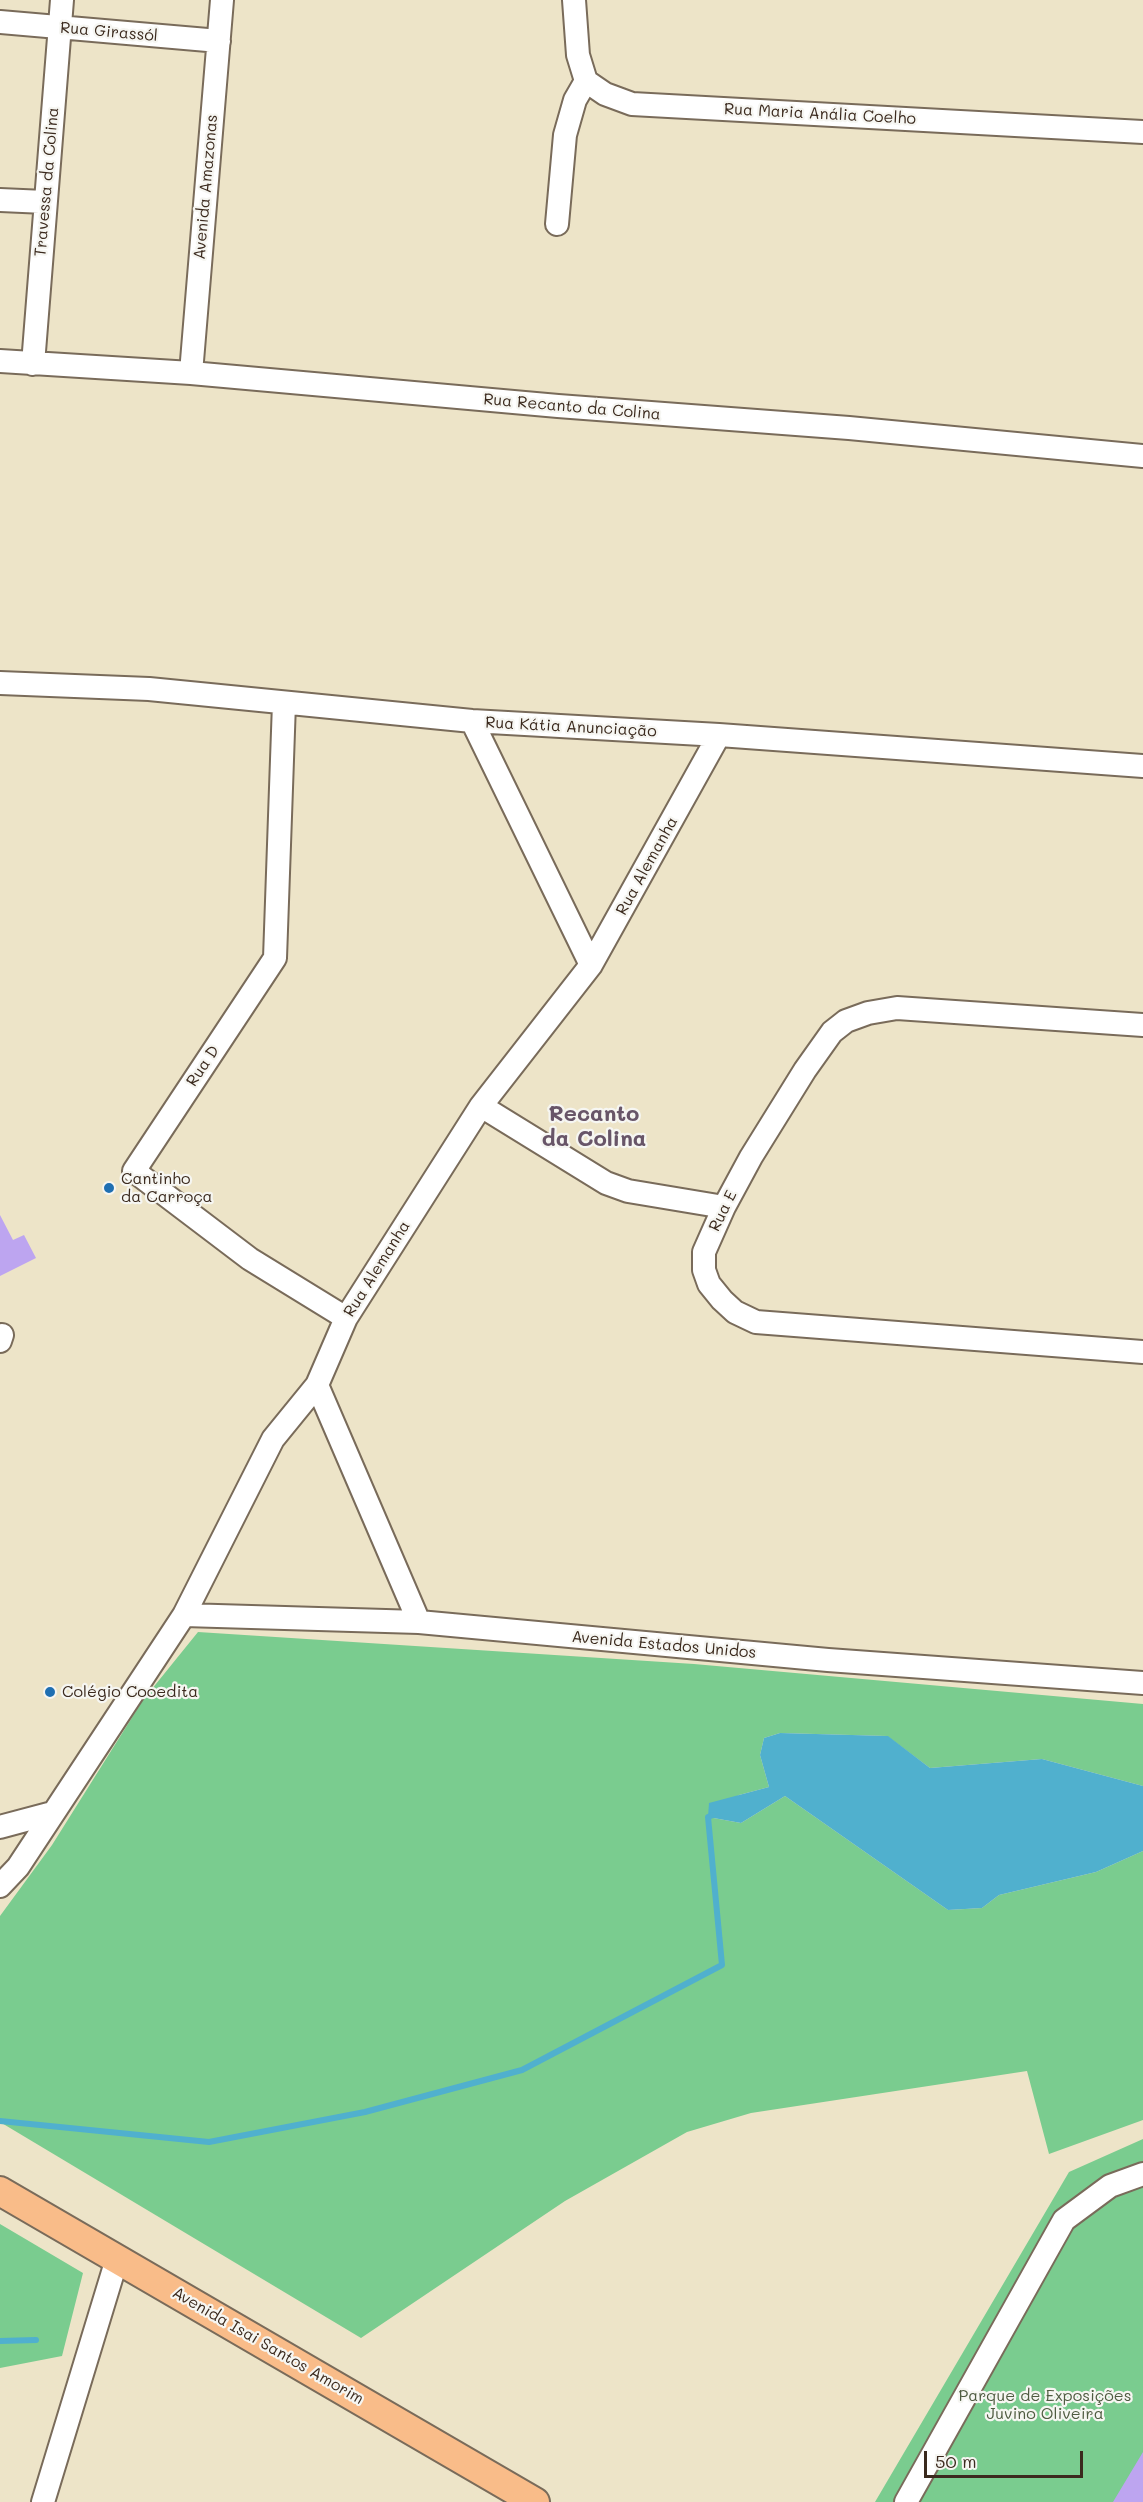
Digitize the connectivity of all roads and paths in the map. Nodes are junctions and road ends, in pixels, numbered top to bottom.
1 (62, 0) edge
2 (222, 0) edge
3 (574, 0) edge
4 (0, 22) edge
5 (60, 28) junction
6 (219, 41) junction
7 (586, 81) junction
8 (1143, 132) edge
9 (0, 200) edge
10 (45, 202) junction
11 (557, 224) dead end
12 (0, 361) edge
13 (33, 364) junction
14 (191, 373) junction
15 (1143, 456) edge
16 (0, 683) edge
17 (284, 703) junction
18 (472, 721) junction
19 (719, 735) junction
20 (1143, 766) edge
21 (591, 965) junction
22 (1143, 1025) edge
23 (481, 1106) junction
24 (724, 1207) junction
25 (346, 1318) junction
26 (1143, 1352) edge
27 (317, 1385) junction
28 (184, 1615) junction
29 (419, 1622) junction
30 (1143, 1683) edge
31 (52, 1813) junction
32 (0, 1827) edge
33 (0, 1886) edge
34 (1143, 2174) edge
35 (0, 2191) edge
36 (117, 2259) junction
37 (44, 2502) edge
38 (535, 2502) edge
39 (906, 2502) edge

1 - 5 street, Travessa da Colina
2 - 6 street, Avenida Amazonas
3 - 7 street
4 - 5 street, Rua Girassól
5 - 6 street, Rua Girassól
5 - 10 street, Travessa da Colina
6 - 14 street, Avenida Amazonas
7 - 8 street, Rua Maria Anália Coelho
7 - 11 street
9 - 10 street
10 - 13 street, Travessa da Colina
12 - 13 street, Rua Recanto da Colina
13 - 14 street, Rua Recanto da Colina
14 - 15 street, Rua Recanto da Colina
16 - 17 street, Rua Kátia Anunciação
17 - 18 street, Rua Kátia Anunciação
17 - 25 street, Rua D
18 - 19 street, Rua Kátia Anunciação
18 - 21 street
19 - 20 street, Rua Kátia Anunciação
19 - 21 street, Rua Alemanha
21 - 23 street, Rua Alemanha
22 - 24 street, Rua E
23 - 24 street
23 - 25 street, Rua Alemanha
24 - 26 street, Rua E
25 - 27 street, Rua Alemanha
27 - 28 street, Rua Alemanha
27 - 29 street
28 - 29 street, Avenida Estados Unidos
28 - 31 street, Rua Alemanha
29 - 30 street, Avenida Estados Unidos
31 - 32 street
31 - 33 street, Rua Alemanha
34 - 39 street
35 - 36 main road, Avenida Isai Santos Amorim
36 - 37 street
36 - 38 main road, Avenida Isai Santos Amorim

